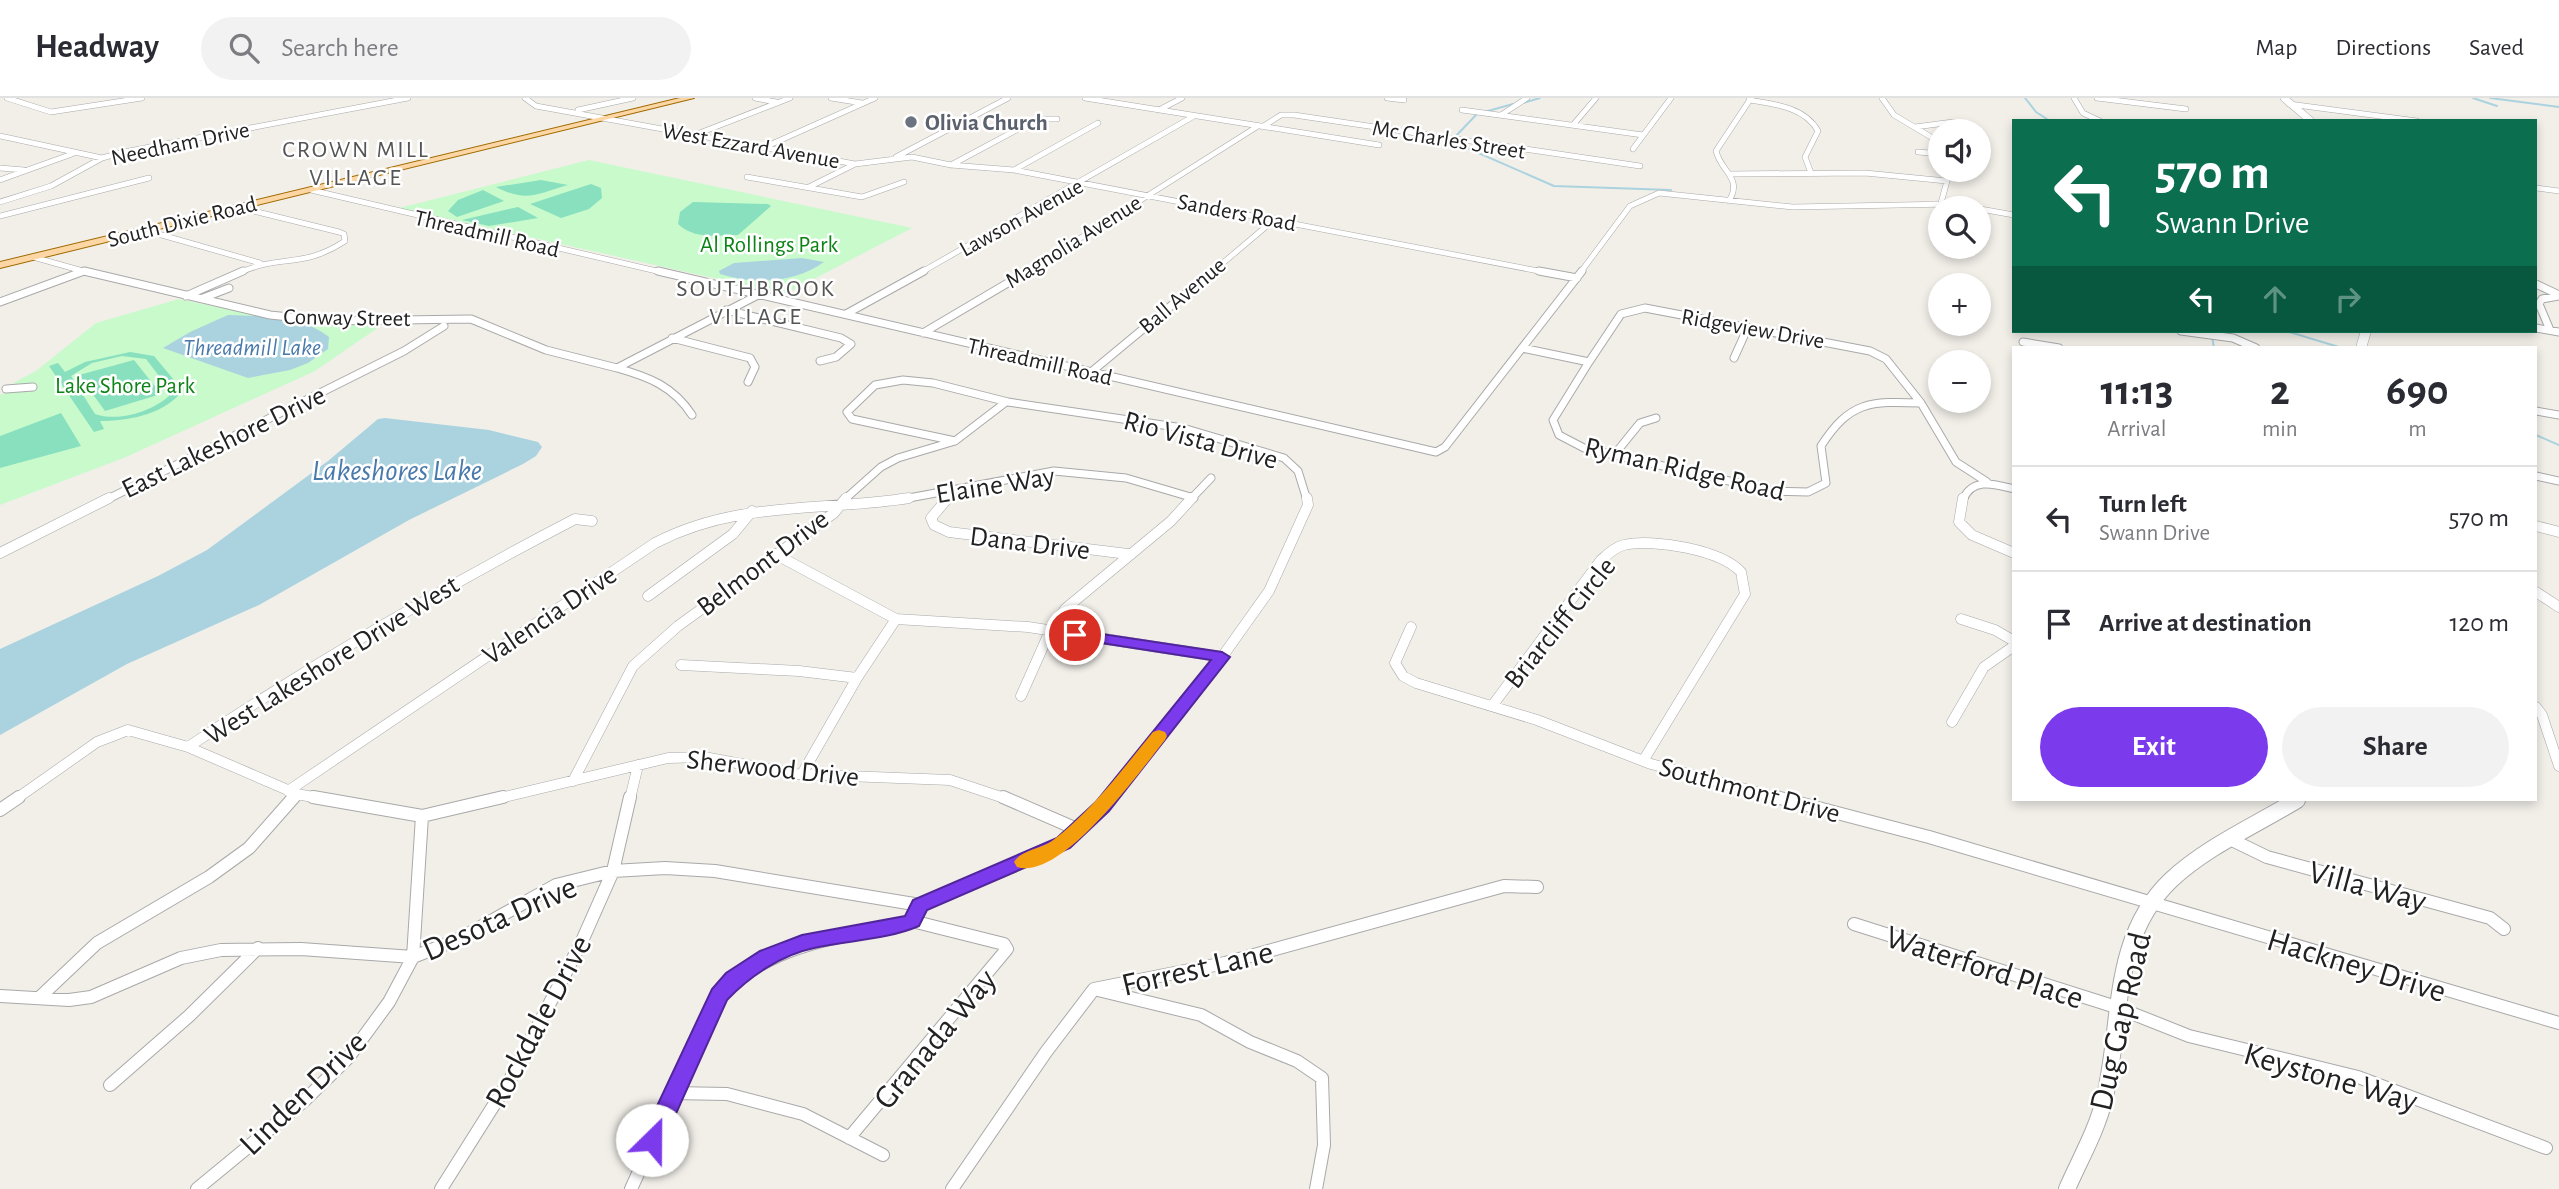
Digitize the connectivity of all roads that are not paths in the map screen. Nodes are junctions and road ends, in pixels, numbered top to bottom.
1 (7, 98) edge
2 (142, 98) edge
3 (408, 98) edge
4 (541, 98) edge
5 (633, 98) edge
6 (690, 98) edge
7 (755, 98) edge
8 (790, 98) edge
9 (831, 98) edge
10 (875, 98) edge
11 (1008, 98) edge
12 (1084, 98) edge
13 (1182, 98) edge
14 (1387, 98) edge
15 (1527, 98) edge
16 (1596, 98) edge
17 (1671, 98) edge
18 (1882, 98) edge
19 (2074, 98) edge
20 (2097, 98) edge
21 (526, 99) edge
22 (1750, 99) edge
23 (1404, 100) dead end
24 (2286, 101) edge
25 (776, 102) junction
26 (864, 103) junction
27 (2186, 109) dead end
28 (1159, 110) junction
29 (1462, 110) dead end
30 (571, 111) junction
31 (1501, 115) junction
32 (1194, 116) junction
33 (607, 118) junction
34 (1057, 119) dead end
35 (2096, 119) edge
36 (2308, 119) edge
37 (2404, 119) edge
38 (1098, 123) dead end
39 (1573, 125) junction
40 (1928, 125) edge
41 (1260, 126) junction
42 (1915, 127) junction
43 (0, 135) edge
44 (696, 135) junction
45 (1643, 135) junction
46 (1928, 135) edge
47 (1379, 145) dead end
48 (765, 147) junction
49 (1633, 149) dead end
50 (1918, 152) dead end
51 (1928, 153) edge
52 (72, 154) junction
53 (102, 158) junction
54 (896, 158) junction
55 (855, 164) junction
56 (951, 165) junction
57 (1640, 166) dead end
58 (0, 168) edge
59 (31, 170) junction
60 (1014, 170) junction
61 (1811, 173) junction
62 (1729, 174) junction
63 (747, 177) dead end
64 (149, 178) dead end
65 (1928, 179) edge
66 (0, 180) edge
67 (904, 182) dead end
68 (1083, 182) junction
69 (809, 187) junction
70 (2537, 188) edge
71 (311, 190) junction
72 (2559, 191) edge
73 (1148, 194) junction
74 (1729, 201) junction
75 (0, 202) edge
76 (1928, 203) edge
77 (237, 207) junction
78 (1991, 208) edge
79 (2012, 214) edge
80 (0, 216) edge
81 (1275, 219) junction
82 (144, 230) junction
83 (33, 257) junction
84 (260, 263) junction
85 (0, 265) edge
86 (85, 271) junction
87 (1577, 278) junction
88 (2537, 284) edge
89 (229, 288) dead end
90 (760, 294) junction
91 (2559, 295) edge
92 (185, 296) junction
93 (202, 299) junction
94 (0, 302) edge
95 (726, 310) junction
96 (846, 314) junction
97 (444, 326) dead end
98 (1748, 327) junction
99 (2537, 328) edge
100 (2555, 331) edge
101 (923, 333) junction
102 (2195, 333) edge
103 (672, 338) junction
104 (2024, 342) dead end
105 (2047, 346) edge
106 (2253, 346) edge
107 (1522, 348) junction
108 (1734, 358) dead end
109 (820, 361) dead end
110 (1589, 362) junction
111 (617, 368) junction
112 (1090, 373) junction
113 (748, 382) dead end
114 (33, 387) dead end
115 (2, 390) edge
116 (1006, 402) junction
117 (1921, 403) junction
118 (2537, 411) edge
119 (692, 415) dead end
120 (2559, 415) edge
121 (1656, 418) dead end
122 (955, 441) junction
123 (1614, 455) junction
124 (2537, 475) edge
125 (1211, 478) dead end
126 (2559, 481) edge
127 (1987, 482) junction
128 (2012, 488) edge
129 (954, 492) junction
130 (1194, 498) junction
131 (836, 507) junction
132 (752, 511) junction
133 (592, 521) dead end
134 (2537, 526) edge
135 (2559, 532) edge
136 (2012, 552) edge
137 (0, 553) edge
138 (775, 554) junction
139 (1128, 554) junction
140 (2537, 593) edge
141 (648, 596) dead end
142 (2559, 607) edge
143 (896, 619) junction
144 (1961, 619) dead end
145 (1411, 626) dead end
146 (1050, 631) junction
147 (2012, 640) edge
148 (2012, 647) edge
149 (1222, 657) junction
150 (681, 665) dead end
151 (857, 678) junction
152 (1021, 696) dead end
153 (1492, 706) junction
154 (2537, 708) edge
155 (1952, 722) dead end
156 (2554, 739) edge
157 (188, 747) junction
158 (1643, 761) junction
159 (638, 765) junction
160 (2559, 766) edge
161 (802, 774) junction
162 (573, 781) junction
163 (292, 793) junction
164 (2295, 801) edge
165 (0, 810) edge
166 (422, 816) junction
167 (1079, 830) junction
168 (2232, 840) junction
169 (614, 871) junction
170 (1537, 887) dead end
171 (2155, 904) junction
172 (920, 905) junction
173 (912, 921) junction
174 (1854, 924) dead end
175 (2504, 929) dead end
176 (258, 948) junction
177 (413, 957) junction
178 (1094, 989) junction
179 (0, 996) edge
180 (40, 997) junction
181 (2116, 1007) junction
182 (2559, 1023) edge
183 (110, 1084) dead end
184 (672, 1093) junction
185 (849, 1138) junction
186 (2546, 1148) dead end
187 (883, 1154) dead end
188 (197, 1189) edge
189 (441, 1189) edge
190 (631, 1189) edge
191 (952, 1189) edge
192 (1316, 1189) edge
193 (2067, 1189) edge

1 - 2 street
3 - 53 street, Needham Drive
4 - 21 street
5 - 30 street
6 - 33 main road, South Dixie Road
7 - 25 street
8 - 25 street
9 - 26 street
10 - 26 street
11 - 54 street
12 - 28 street
13 - 28 street
14 - 23 street
15 - 31 street
16 - 39 street
17 - 45 street
18 - 42 street
19 - 35 street
20 - 27 street
21 - 30 street, West Ezzard Avenue
22 - 61 street
22 - 62 street
24 - 36 street
24 - 37 street
25 - 44 street
26 - 48 street
28 - 32 street
29 - 31 street
30 - 33 street, West Ezzard Avenue
31 - 39 street
32 - 41 street
32 - 68 street, Lawson Avenue
33 - 44 street, West Ezzard Avenue
33 - 71 main road, South Dixie Road
34 - 56 street
38 - 60 street
39 - 45 street
40 - 42 street
41 - 47 street
41 - 57 street, Mc Charles Street
41 - 73 street, Magnolia Avenue
42 - 46 street
43 - 52 street
44 - 48 street, West Ezzard Avenue
45 - 49 street
48 - 55 street, West Ezzard Avenue
50 - 51 street
52 - 53 street
52 - 59 street
53 - 75 street, Needham Drive
54 - 55 street, West Ezzard Avenue
54 - 56 street, Sanders Road
55 - 69 street
56 - 60 street, Sanders Road
58 - 59 street
59 - 66 street
60 - 68 street, Sanders Road
61 - 62 street
61 - 65 street
62 - 74 street
63 - 69 street
64 - 80 street
67 - 69 street
68 - 73 street, Sanders Road
68 - 96 street, Lawson Avenue
70 - 72 street
71 - 77 main road, South Dixie Road
71 - 90 street, Threadmill Road
73 - 81 street, Sanders Road
73 - 101 street, Magnolia Avenue
74 - 76 street
74 - 87 street, Threadmill Road
77 - 82 main road, South Dixie Road
77 - 84 street
78 - 79 street
81 - 87 street, Sanders Road
81 - 112 street, Ball Avenue
82 - 83 main road, South Dixie Road
82 - 84 street
83 - 85 main road, South Dixie Road
83 - 86 street, Conway Street
84 - 92 street
86 - 92 street, Conway Street
86 - 94 street
87 - 107 street, Threadmill Road
88 - 91 street
89 - 93 street
90 - 95 street
90 - 96 street, Threadmill Road
91 - 100 street
92 - 93 street, Conway Street
93 - 111 street, Conway Street
95 - 103 street
95 - 109 street
96 - 101 street, Threadmill Road
97 - 137 street, East Lakeshore Drive
98 - 108 street
98 - 110 street, Ridgeview Drive
98 - 117 street, Ridgeview Drive
99 - 100 street
101 - 112 street, Threadmill Road
102 - 106 street
103 - 111 street
103 - 113 street
104 - 105 street
107 - 110 street
107 - 112 street, Threadmill Road
110 - 123 street, Ryman Ridge Road
111 - 119 street, Conway Street
114 - 115 street
116 - 122 street, Belmont Drive
116 - 122 street, Rio Vista Drive
116 - 149 street, Rio Vista Drive
117 - 123 street, Ryman Ridge Road
117 - 127 street
118 - 120 street
121 - 123 street
122 - 131 street, Belmont Drive
124 - 126 street
125 - 130 street
127 - 128 street
127 - 136 street
129 - 130 street, Elaine Way
129 - 131 street, Elaine Way
129 - 139 street, Dana Drive
130 - 139 street
131 - 132 street, Valencia Drive
131 - 138 street, Belmont Drive
132 - 141 street
132 - 163 street, Valencia Drive
133 - 157 street, West Lakeshore Drive West
134 - 135 street
138 - 143 street
138 - 162 street, Belmont Drive
139 - 146 street
140 - 142 street
143 - 146 street
143 - 151 street
144 - 147 street
145 - 153 street, Southmont Drive
146 - 149 street
146 - 152 street
148 - 155 street
149 - 167 street, Rio Vista Drive
150 - 151 street
151 - 161 street
153 - 158 street, Southmont Drive
153 - 158 street, Briarcliff Circle
154 - 156 street
156 - 160 street
157 - 163 street
157 - 165 street, West Lakeshore Drive West
158 - 171 street, Southmont Drive
159 - 161 street, Sherwood Drive
159 - 162 street, Sherwood Drive
159 - 169 street, Rockdale Drive
161 - 167 street, Sherwood Drive
162 - 166 street, Sherwood Drive
163 - 166 street
163 - 180 street, Valencia Drive
164 - 168 street, Dug Gap Road
166 - 177 street, Linden Drive
167 - 172 street, Rio Vista Drive
168 - 171 street, Dug Gap Road
168 - 175 street, Villa Way
169 - 172 street, Desota Drive
169 - 177 street, Desota Drive
169 - 189 street, Rockdale Drive
170 - 178 street, Forrest Lane
171 - 181 street, Dug Gap Road
171 - 182 street, Hackney Drive
172 - 173 street
173 - 184 street
173 - 185 street, Granada Way
174 - 181 street, Waterford Place
176 - 177 street, Desota Drive
176 - 180 street, Desota Drive
176 - 183 street
177 - 188 street, Linden Drive
178 - 191 street, Forrest Lane
178 - 192 street
179 - 180 street, Desota Drive
181 - 186 street, Keystone Way
181 - 193 street, Dug Gap Road
184 - 185 street
184 - 190 street
185 - 187 street

